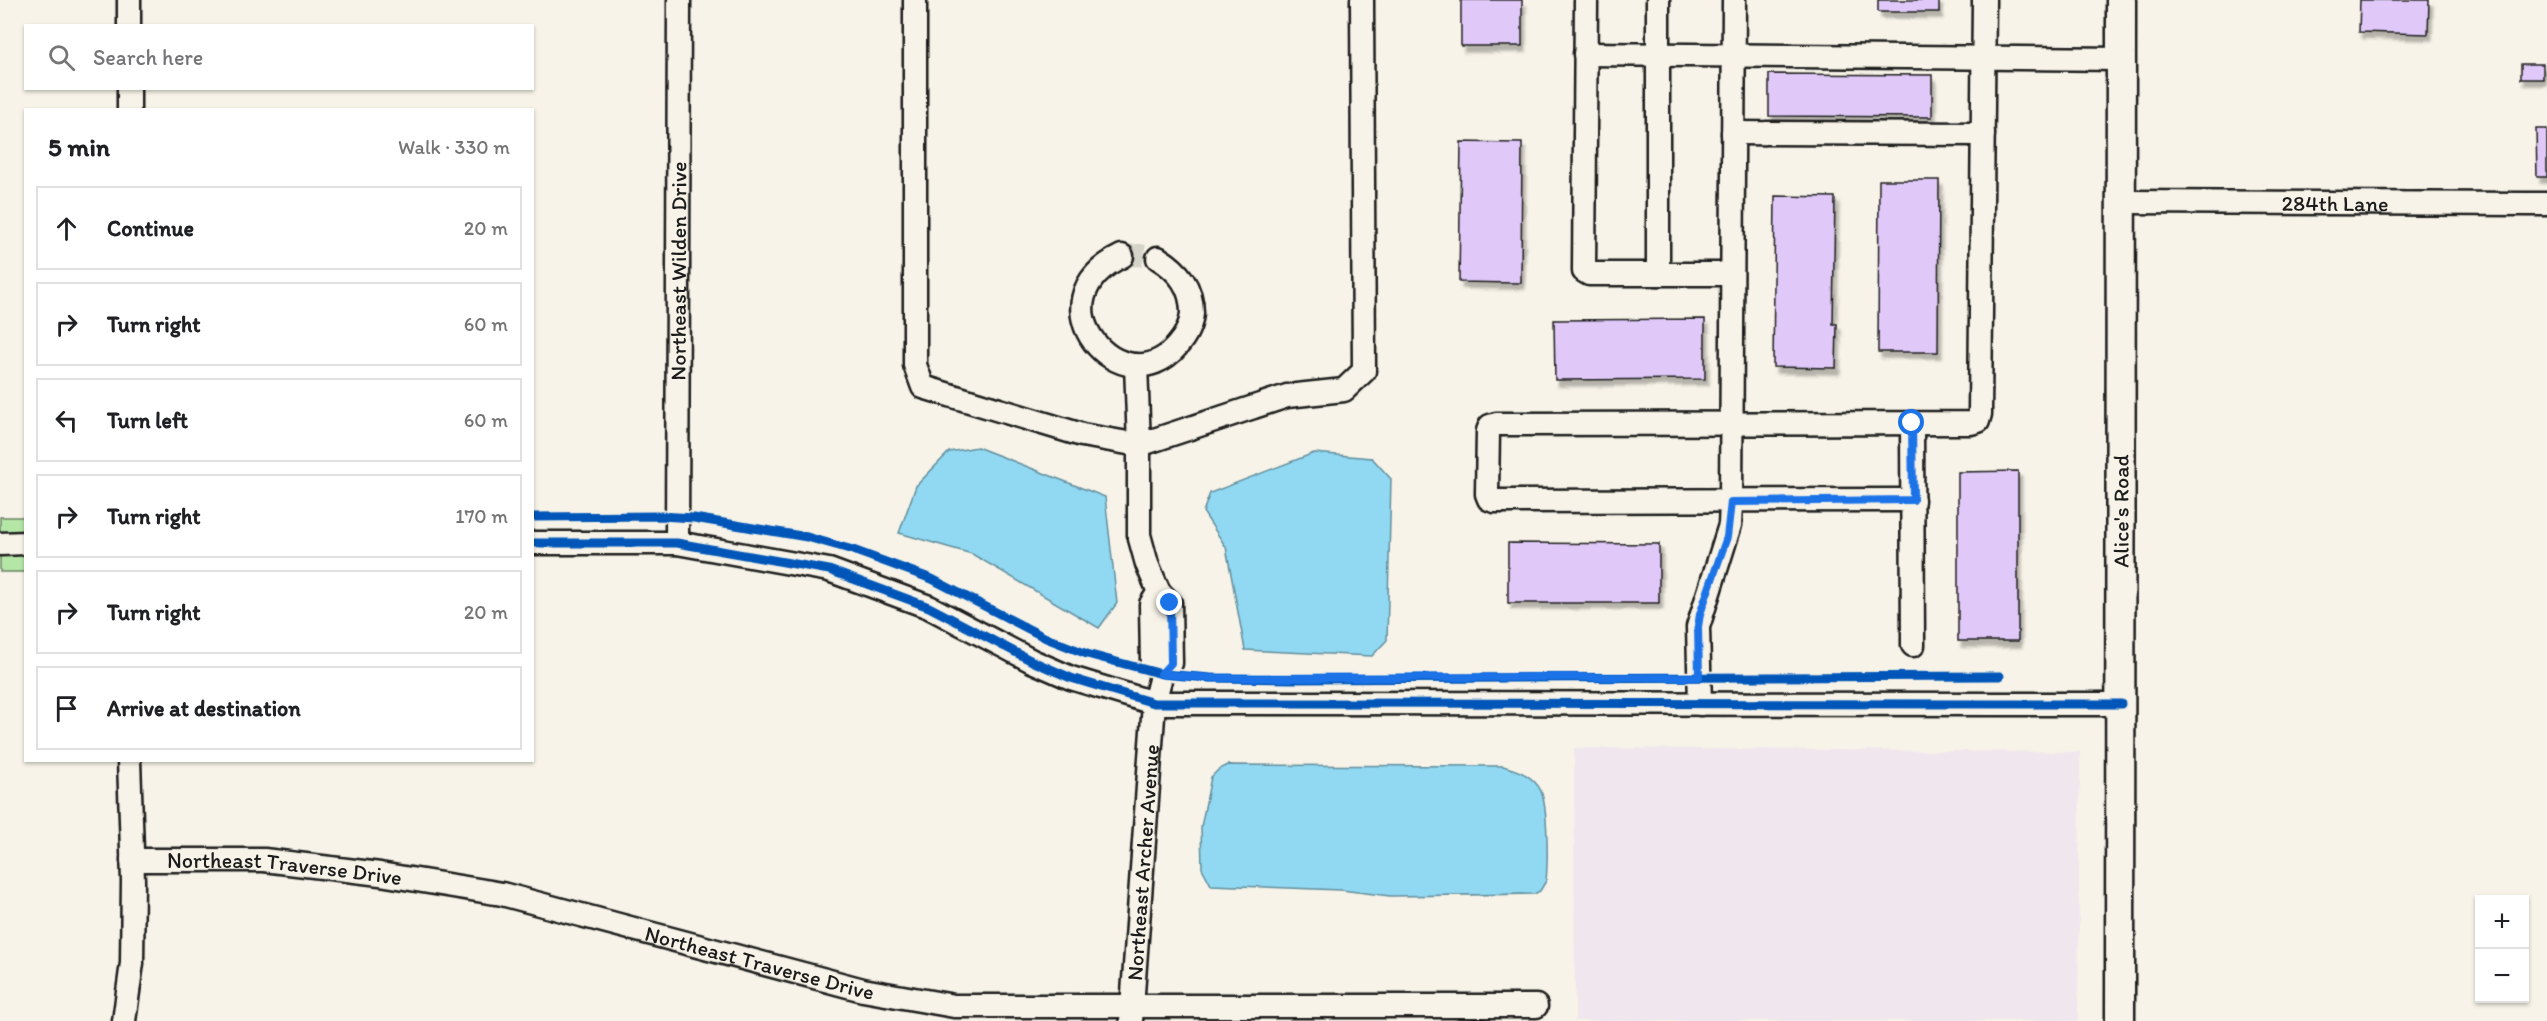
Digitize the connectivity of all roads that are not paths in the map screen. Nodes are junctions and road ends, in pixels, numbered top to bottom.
1 (129, 0) edge
2 (680, 0) edge
3 (915, 0) edge
4 (1362, 0) edge
5 (1586, 0) edge
6 (1658, 0) edge
7 (1734, 0) edge
8 (1984, 0) edge
9 (2121, 0) edge
10 (129, 24) edge
11 (1586, 54) junction
12 (1658, 55) junction
13 (1734, 55) junction
14 (1984, 57) junction
15 (2121, 59) junction
16 (129, 90) edge
17 (129, 108) edge
18 (1733, 133) junction
19 (1983, 134) junction
20 (2121, 202) junction
21 (2547, 204) edge
22 (1122, 256) tunnel mouth
23 (1158, 258) tunnel mouth
24 (1658, 274) junction
25 (1731, 274) junction
26 (1136, 365) junction
27 (1731, 423) junction
28 (1912, 423) junction
29 (1139, 445) junction
30 (1913, 500) junction
31 (1731, 502) junction
32 (0, 543) edge
33 (24, 543) edge
34 (534, 543) edge
35 (677, 543) junction
36 (1913, 645) dead end
37 (1154, 703) junction
38 (1700, 704) junction
39 (2121, 704) junction
40 (129, 762) edge
41 (132, 860) junction
42 (1536, 1006) dead end
43 (1131, 1013) edge
44 (1364, 1013) edge
45 (124, 1021) edge
46 (2120, 1021) edge

1 - 10 street
2 - 35 street, Northeast Wilden Drive
3 - 29 street
4 - 29 street
5 - 11 street
6 - 12 street
7 - 13 street
8 - 14 street
9 - 15 main road, Alice's Road
11 - 12 street
11 - 24 street
12 - 13 street
12 - 24 street
13 - 14 street
13 - 18 street
14 - 15 street
14 - 19 street
15 - 20 main road, Alice's Road
16 - 17 street
18 - 19 street
18 - 25 street
19 - 28 street
20 - 21 street, 284th Lane
20 - 39 main road, Alice's Road
22 - 26 street
23 - 26 street
24 - 25 street
25 - 27 street
26 - 29 street, Northeast Archer Avenue
27 - 28 street
27 - 31 street
27 - 31 street
28 - 30 street
29 - 37 street, Northeast Archer Avenue
30 - 31 street
30 - 36 street
31 - 38 street
32 - 33 street
34 - 35 street
35 - 37 street
37 - 38 street
37 - 43 street, Northeast Archer Avenue
38 - 39 street
39 - 46 main road, Alice's Road
40 - 41 street
41 - 43 street, Northeast Traverse Drive
41 - 45 street
42 - 44 street, Northeast Traverse Drive
43 - 44 street, Northeast Traverse Drive

